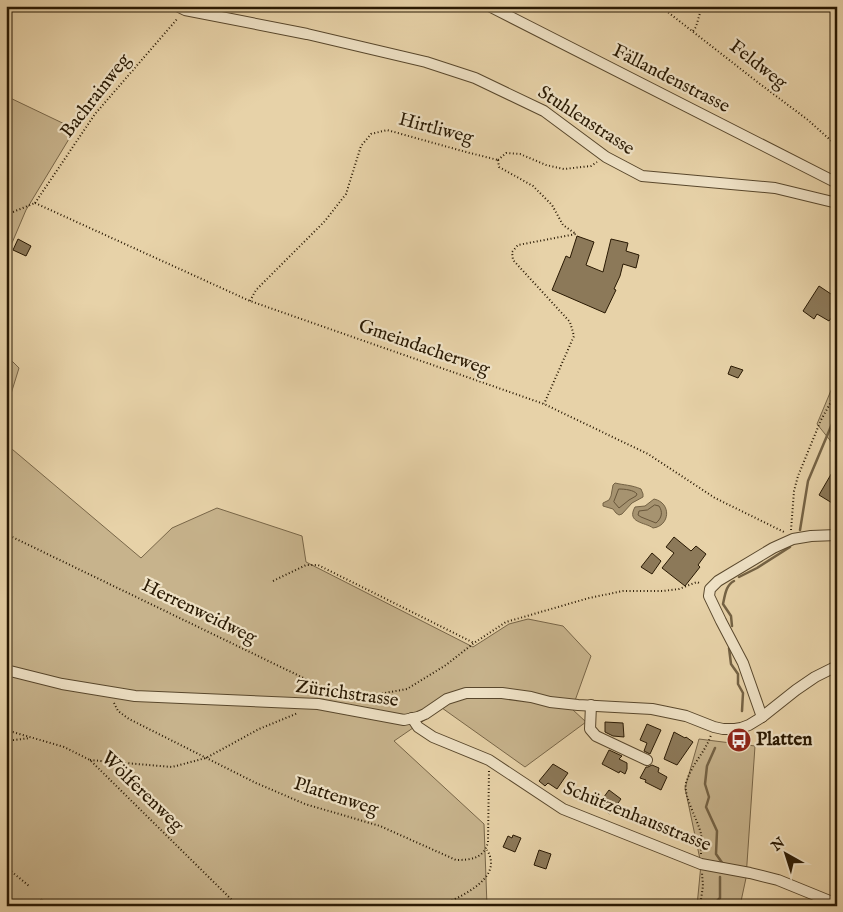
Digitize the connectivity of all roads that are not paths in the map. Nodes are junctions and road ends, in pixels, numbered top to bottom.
1 (489, 6) edge
2 (181, 8) edge
3 (837, 184) edge
4 (837, 203) edge
5 (837, 535) edge
6 (837, 666) edge
7 (6, 670) edge
8 (591, 705) junction
9 (762, 717) junction
10 (412, 718) junction
11 (647, 760) dead end
12 (837, 904) edge

1 - 3 street, Fällandenstrasse
2 - 4 street, Stuhlenstrasse
5 - 9 street
6 - 9 street, Zürichstrasse
7 - 10 street, Zürichstrasse
8 - 9 street, Zürichstrasse
8 - 10 street, Zürichstrasse
8 - 11 street
10 - 12 street, Schützenhausstrasse

